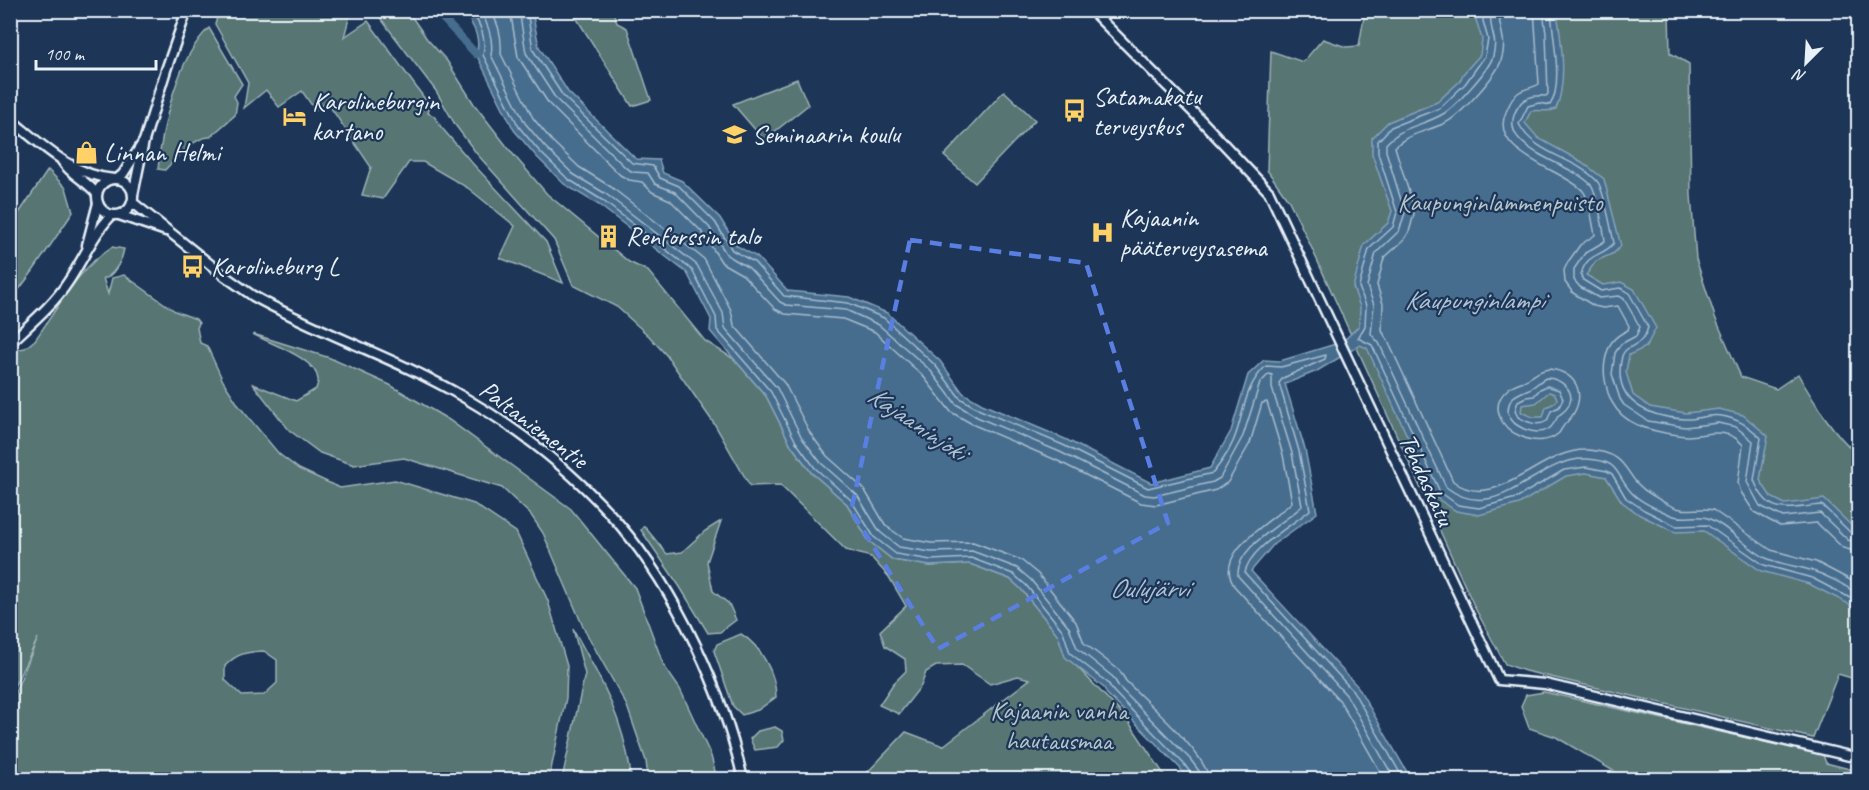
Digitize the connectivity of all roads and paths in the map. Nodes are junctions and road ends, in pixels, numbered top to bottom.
1 (187, 10) edge
2 (1091, 10) edge
3 (10, 118) edge
4 (144, 141) junction
5 (62, 161) junction
6 (115, 179) junction
7 (97, 198) junction
8 (132, 199) junction
9 (115, 215) junction
10 (167, 231) junction
11 (83, 257) junction
12 (10, 343) edge
13 (1858, 758) edge
14 (743, 780) edge

1 - 4 street
2 - 13 street, Tehdaskatu
3 - 5 street
4 - 6 street
4 - 8 street
5 - 6 street
5 - 7 street
6 - 7 street
6 - 8 street
7 - 9 street
7 - 11 street
8 - 9 street
8 - 10 street, Paltaniementie
9 - 10 street, Paltaniementie
9 - 11 street
10 - 14 street, Paltaniementie
11 - 12 street

